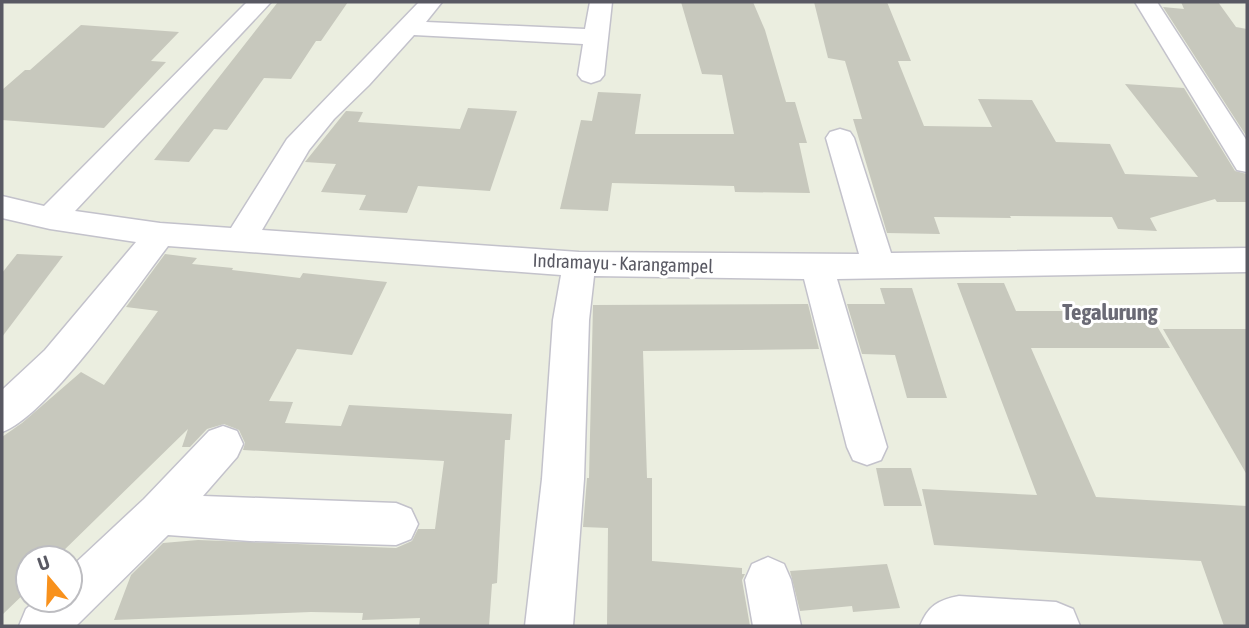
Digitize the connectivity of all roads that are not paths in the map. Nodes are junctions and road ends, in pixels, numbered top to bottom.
1 (260, 2) edge
2 (431, 2) edge
3 (601, 2) edge
4 (1146, 2) edge
5 (409, 28) junction
6 (595, 37) junction
7 (591, 75) dead end
8 (840, 138) dead end
9 (1247, 163) edge
10 (2, 207) edge
11 (50, 218) junction
12 (160, 234) junction
13 (240, 240) junction
14 (1247, 260) edge
15 (579, 264) junction
16 (879, 266) junction
17 (817, 267) junction
18 (2, 415) edge
19 (223, 444) dead end
20 (867, 447) dead end
21 (159, 514) junction
22 (396, 524) dead end
23 (768, 580) dead end
24 (84, 586) edge
25 (549, 626) edge
26 (778, 626) edge
27 (944, 626) edge
28 (1056, 626) edge

1 - 11 street
2 - 5 street
3 - 6 street
4 - 9 street
5 - 6 street
5 - 13 street
6 - 7 street
8 - 16 street
10 - 11 street, Indramayu - Karangampel
11 - 12 street, Indramayu - Karangampel
12 - 13 street, Indramayu - Karangampel
12 - 18 street
13 - 15 street, Indramayu - Karangampel
14 - 16 street, Indramayu - Karangampel
15 - 17 street, Indramayu - Karangampel
15 - 25 street
16 - 17 street, Indramayu - Karangampel
17 - 20 street
19 - 21 street
21 - 22 street
21 - 24 street
23 - 26 street
27 - 28 street

